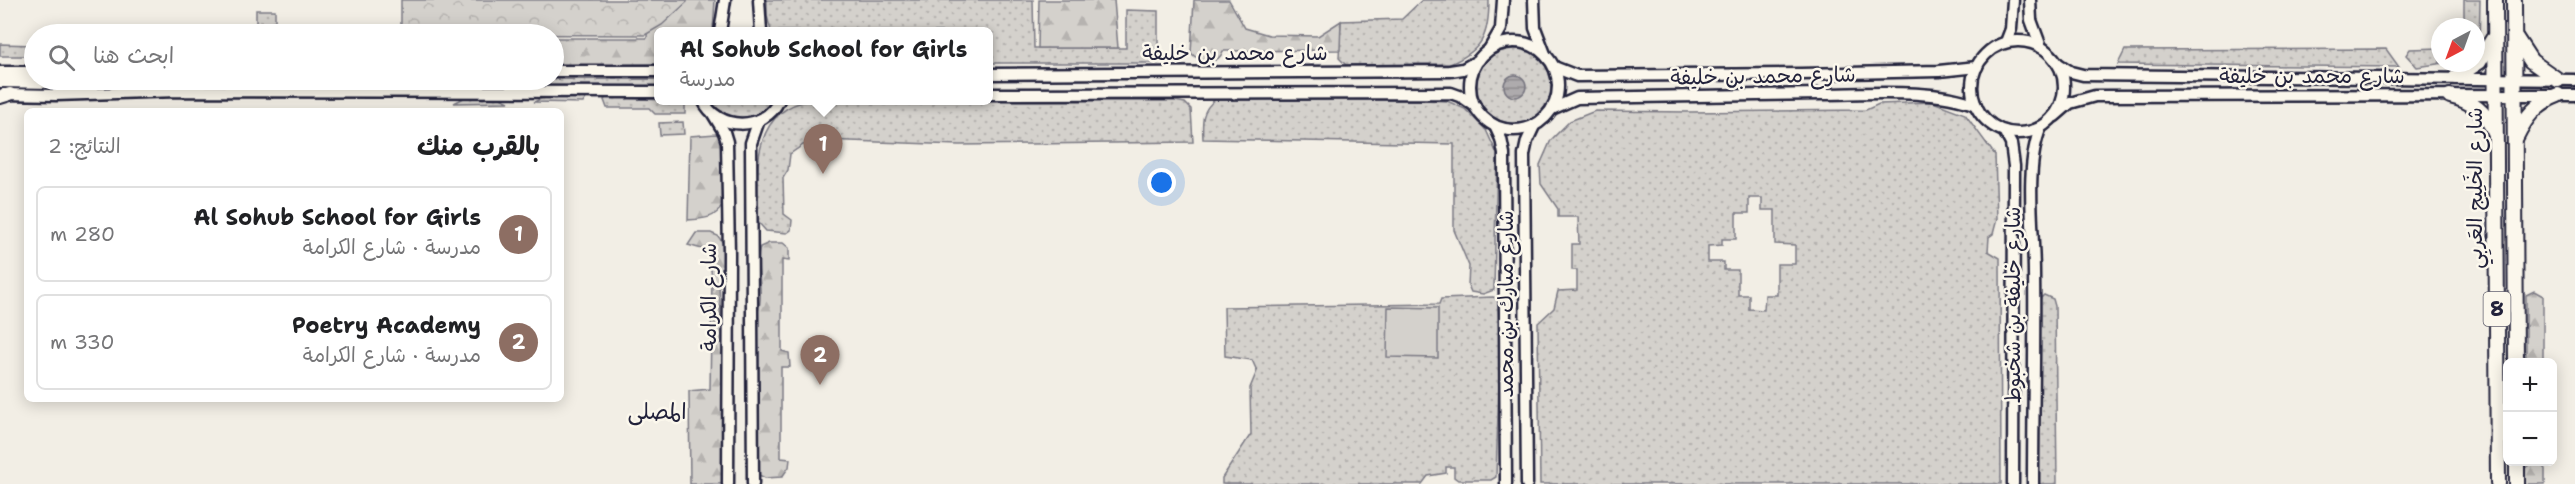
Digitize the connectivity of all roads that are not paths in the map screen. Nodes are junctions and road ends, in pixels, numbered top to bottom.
1 (725, 0) edge
2 (759, 0) edge
3 (1503, 0) edge
4 (1534, 0) edge
5 (2013, 0) edge
6 (2030, 0) edge
7 (2495, 0) edge
8 (2514, 0) edge
9 (721, 27) edge
10 (761, 27) edge
11 (2495, 31) junction
12 (2515, 36) junction
13 (2006, 42) junction
14 (2041, 47) junction
15 (1488, 51) junction
16 (1479, 60) junction
17 (1551, 63) junction
18 (2057, 63) junction
19 (1977, 67) junction
20 (654, 70) edge
21 (564, 71) edge
22 (0, 72) edge
23 (24, 72) edge
24 (993, 74) edge
25 (2456, 77) junction
26 (2496, 79) junction
27 (2514, 80) junction
28 (2558, 80) junction
29 (2575, 80) edge
30 (0, 81) edge
31 (24, 81) edge
32 (654, 92) edge
33 (993, 94) edge
34 (3, 95) edge
35 (2496, 95) junction
36 (2514, 95) junction
37 (2558, 95) junction
38 (2575, 95) edge
39 (2450, 96) junction
40 (705, 105) edge
41 (777, 105) edge
42 (1976, 105) junction
43 (1475, 106) junction
44 (1552, 109) junction
45 (713, 114) junction
46 (2055, 116) junction
47 (759, 120) junction
48 (1496, 126) junction
49 (1534, 126) junction
50 (2041, 127) junction
51 (2004, 131) junction
52 (2496, 135) junction
53 (2514, 139) junction
54 (2516, 358) edge
55 (2517, 466) edge
56 (728, 484) edge
57 (753, 484) edge
58 (1506, 484) edge
59 (1527, 484) edge
60 (2013, 484) edge
61 (2033, 484) edge
62 (2498, 484) edge
63 (2517, 484) edge

1 - 9 main road
2 - 10 main road
3 - 15 main road
4 - 17 main road
5 - 13 main road
6 - 14 main road
7 - 11 highway, شارع الخَلِيج العَربِي / 8
8 - 12 highway, شارع الخَلِيج العَربِي / 8
11 - 25 highway
11 - 26 highway, شارع الخَلِيج العَربِي / 8
12 - 27 highway, شارع الخَلِيج العَربِي / 8
12 - 28 highway
13 - 14 main road
13 - 19 main road
14 - 18 main road
15 - 16 main road
15 - 17 main road
16 - 24 main road, شارع محمد بن خليفة
16 - 43 main road
17 - 19 main road, شارع محمد بن خليفة
17 - 44 main road
18 - 25 main road, شارع محمد بن خليفة
18 - 46 main road
19 - 42 main road
20 - 21 main road
22 - 23 main road
25 - 26 main road, شارع محمد بن خليفة
26 - 27 main road, شارع محمد بن خليفة
26 - 35 highway, شارع الخَلِيج العَربِي / 8
27 - 28 main road, شارع محمد بن خليفة
27 - 36 highway, شارع الخَلِيج العَربِي / 8
28 - 29 main road, شارع محمد بن خليفة
30 - 31 main road
32 - 34 main road
33 - 43 main road, شارع محمد بن خليفة
35 - 36 main road, شارع محمد بن خليفة
35 - 39 main road, شارع محمد بن خليفة
35 - 52 highway, شارع الخَلِيج العَربِي / 8
36 - 37 main road, شارع محمد بن خليفة
36 - 53 highway, شارع الخَلِيج العَربِي / 8
37 - 38 main road, شارع محمد بن خليفة
37 - 53 highway
39 - 46 main road, شارع محمد بن خليفة
39 - 52 highway
40 - 45 main road, شارع الكرامة
41 - 47 main road
42 - 44 main road, شارع محمد بن خليفة
42 - 51 main road
43 - 48 main road
44 - 49 main road
45 - 47 main road
45 - 56 main road, شارع الكرامة
46 - 50 main road
47 - 57 main road, شارع الكرامة
48 - 49 main road
48 - 58 main road, شارع مبارك بن محمد
49 - 59 main road, شارع مبارك بن محمد
50 - 51 main road
50 - 61 main road, شارع خليفة بن شخبوط
51 - 60 main road, شارع خليفة بن شخبوط
52 - 62 highway, شارع الخَلِيج العَربِي / 8
53 - 54 highway, شارع الخَلِيج العَربِي / 8
55 - 63 highway

